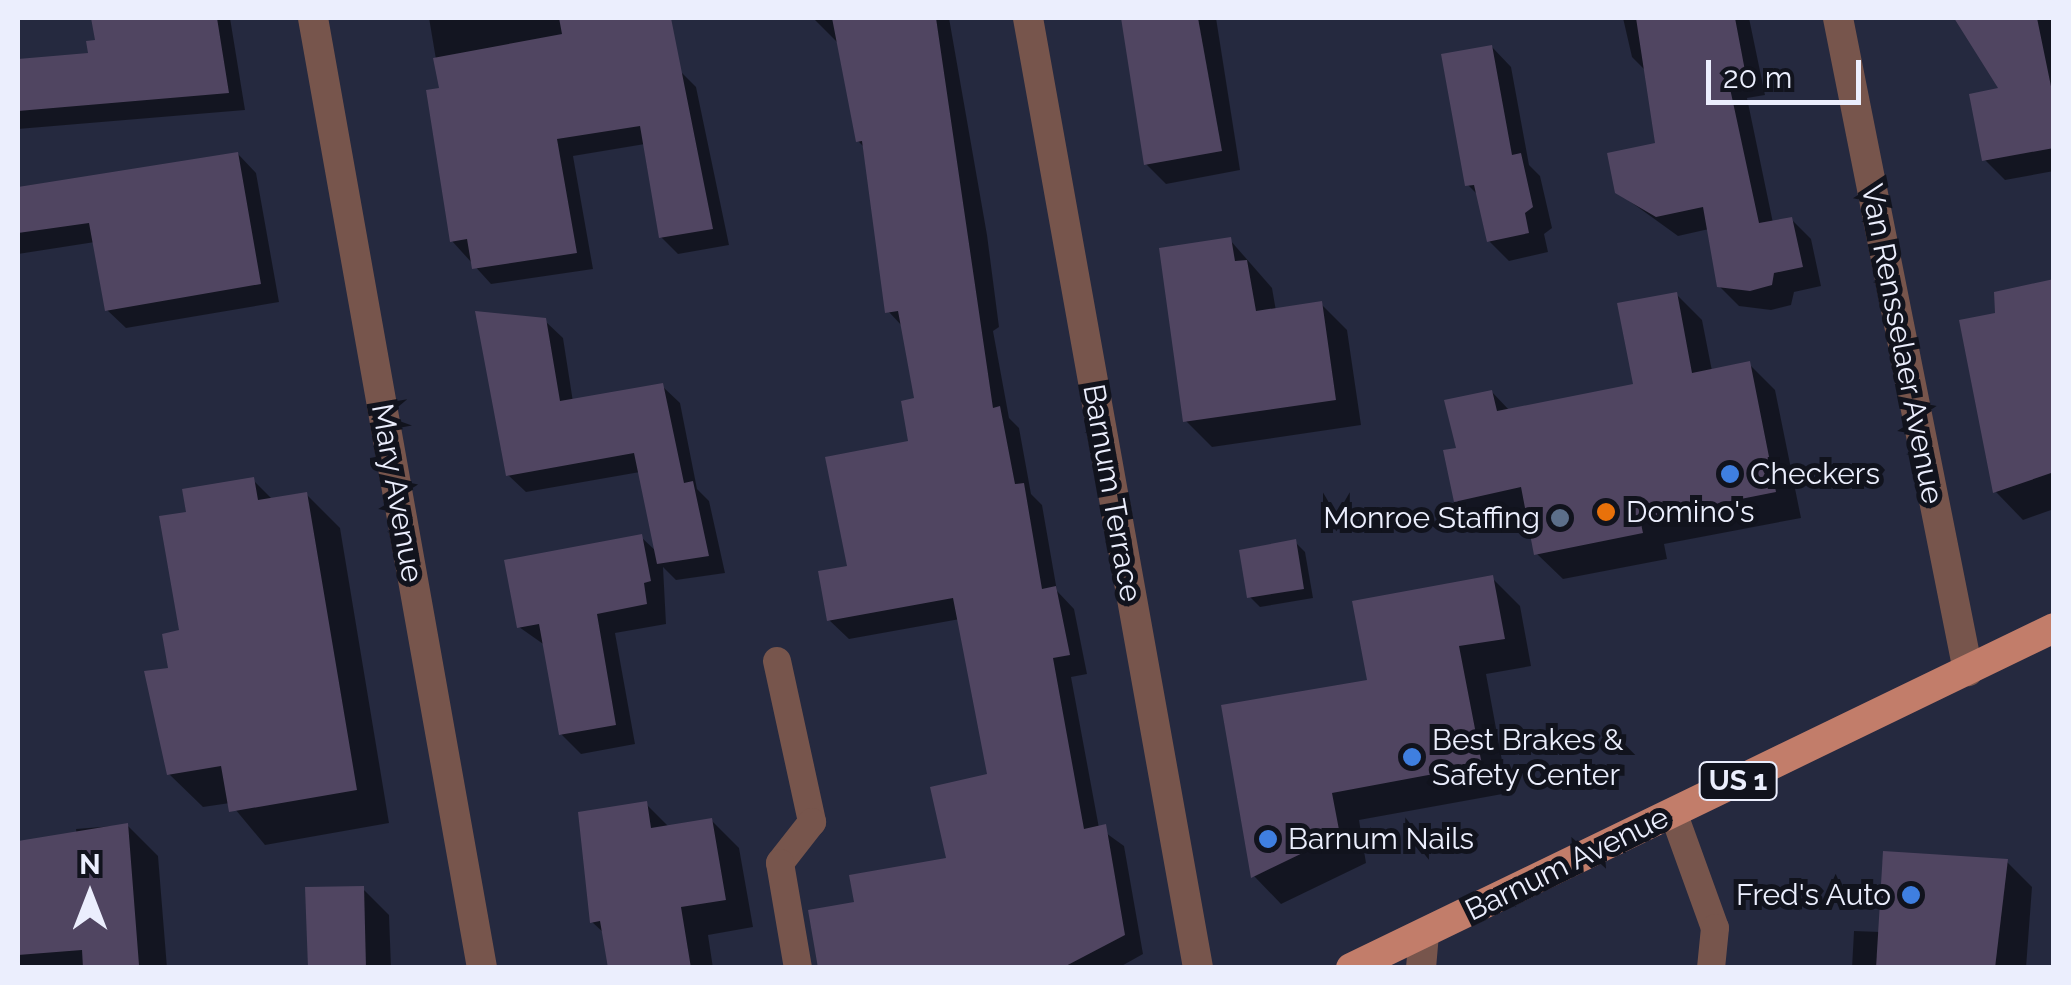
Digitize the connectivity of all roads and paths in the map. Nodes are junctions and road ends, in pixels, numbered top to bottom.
1 (313, 18) edge
2 (1028, 18) edge
3 (1838, 18) edge
4 (2054, 628) edge
5 (777, 661) dead end
6 (1968, 671) junction
7 (1673, 812) junction
8 (1424, 934) junction
9 (482, 968) edge
10 (798, 968) edge
11 (1198, 968) edge
12 (1351, 968) edge
13 (1422, 968) edge
14 (1711, 968) edge

1 - 9 street, Mary Avenue
2 - 11 street, Barnum Terrace
3 - 6 street, Van Rensselaer Avenue
4 - 6 main road, Barnum Avenue / US 1
5 - 10 lane
6 - 7 main road, Barnum Avenue / US 1
7 - 8 main road, Barnum Avenue / US 1
7 - 14 lane
8 - 12 main road, Barnum Avenue / US 1
8 - 13 street

